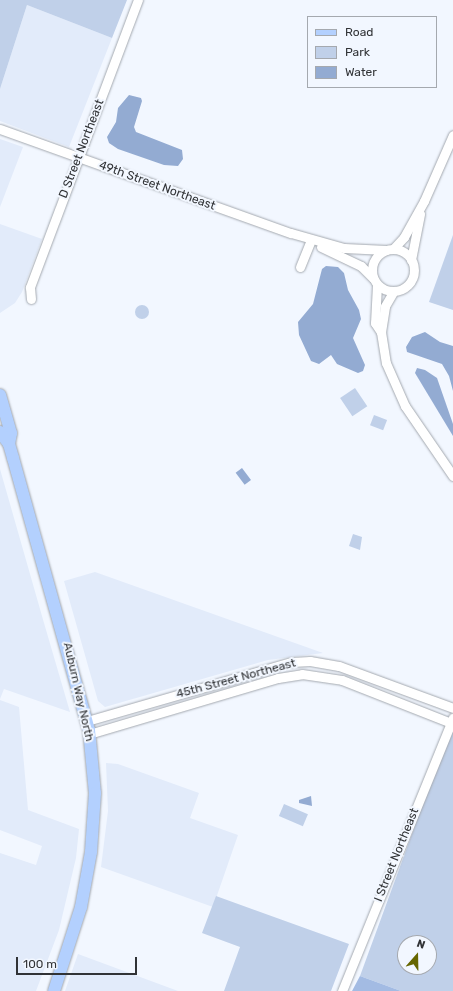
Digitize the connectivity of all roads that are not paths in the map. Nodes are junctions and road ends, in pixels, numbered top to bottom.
1 (138, 0) edge
2 (0, 129) edge
3 (453, 135) edge
4 (79, 158) junction
5 (424, 201) junction
6 (291, 233) junction
7 (310, 242) junction
8 (390, 249) junction
9 (411, 260) junction
10 (300, 267) dead end
11 (375, 282) junction
12 (393, 292) junction
13 (32, 299) dead end
14 (381, 332) junction
15 (0, 396) edge
16 (0, 414) edge
17 (0, 432) edge
18 (9, 442) junction
19 (453, 476) edge
20 (453, 708) edge
21 (452, 720) edge
22 (86, 721) junction
23 (89, 734) junction
24 (54, 991) edge
25 (342, 991) edge

1 - 4 street, D Street Northeast
2 - 4 street, 49th Street Northeast
3 - 5 street
4 - 6 street, 49th Street Northeast
4 - 13 street, D Street Northeast
5 - 8 street
5 - 9 street
6 - 7 street, 49th Street Northeast
6 - 8 street, 49th Street Northeast
7 - 10 street
7 - 11 street, 49th Street Northeast
8 - 9 street
8 - 11 street
9 - 12 street
11 - 12 street
11 - 14 street
12 - 14 street
14 - 19 street
15 - 18 main road, Auburn Way North
16 - 18 main road
17 - 18 main road, Auburn Way North
18 - 22 main road, Auburn Way North
20 - 22 street, 45th Street Northeast
21 - 23 street, 45th Street Northeast
21 - 25 street, I Street Northeast
22 - 23 main road, Auburn Way North
23 - 24 main road, Auburn Way North

